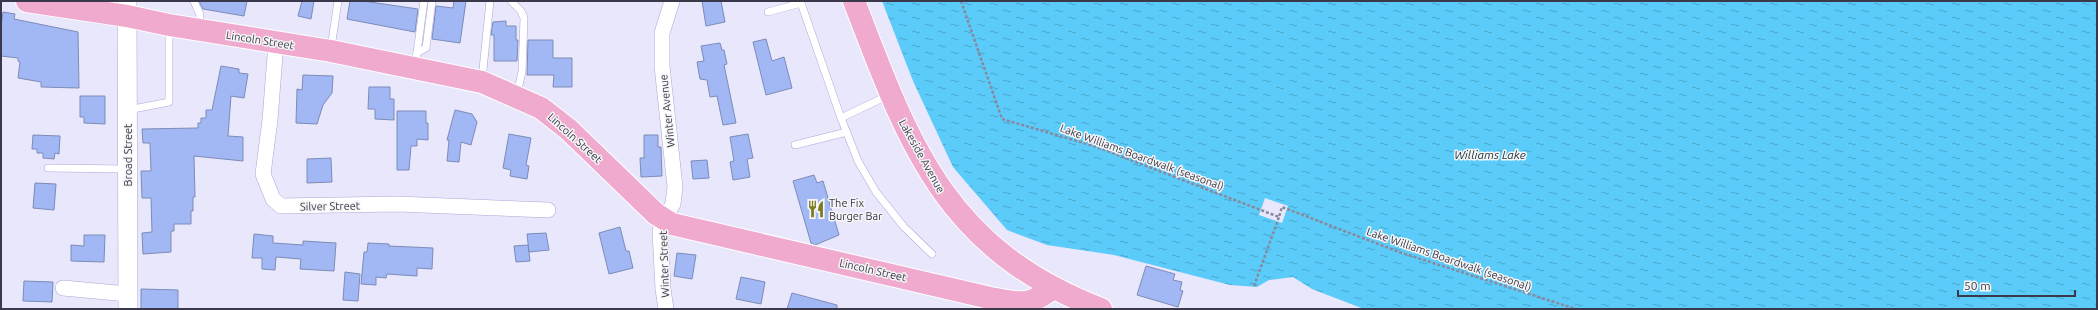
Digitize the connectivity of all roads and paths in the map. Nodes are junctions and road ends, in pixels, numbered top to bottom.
1 (194, 1) edge
2 (338, 1) edge
3 (424, 1) edge
4 (432, 1) edge
5 (490, 1) edge
6 (511, 1) edge
7 (672, 1) edge
8 (854, 1) edge
9 (961, 1) edge
10 (37, 2) edge
11 (127, 8) edge
12 (768, 12) dead end
13 (169, 25) junction
14 (198, 30) junction
15 (276, 42) junction
16 (331, 51) junction
17 (416, 60) junction
18 (482, 82) junction
19 (890, 95) junction
20 (516, 96) junction
21 (128, 110) junction
22 (841, 118) junction
23 (847, 132) junction
24 (795, 145) dead end
25 (48, 168) dead end
26 (128, 169) junction
27 (548, 210) dead end
28 (1279, 218) junction
29 (664, 219) junction
30 (932, 254) dead end
31 (1254, 286) dead end
32 (63, 288) dead end
33 (1053, 288) junction
34 (128, 301) edge
35 (990, 304) edge
36 (1092, 307) edge
37 (666, 309) edge
38 (1576, 309) edge

1 - 14 lane
2 - 16 lane
3 - 17 lane
4 - 17 lane
5 - 18 lane
6 - 20 lane
7 - 29 street, Winter Avenue
8 - 19 main road, Lakeside Avenue
9 - 28 path, Lake Williams Boardwalk (seasonal)
10 - 11 main road, Lincoln Street
11 - 13 main road, Lincoln Street
11 - 21 street, Broad Street
12 - 22 lane
13 - 14 main road, Lincoln Street
13 - 21 lane
14 - 15 main road, Lincoln Street
15 - 16 main road, Lincoln Street
15 - 27 street, Silver Street
16 - 17 main road, Lincoln Street
17 - 18 main road, Lincoln Street
18 - 20 main road, Lincoln Street
19 - 22 lane
19 - 33 main road, Lakeside Avenue
20 - 29 main road, Lincoln Street
21 - 26 street, Broad Street
22 - 23 lane
23 - 24 lane
23 - 30 lane
25 - 26 lane
26 - 34 street, Broad Street
28 - 31 path
28 - 38 path, Lake Williams Boardwalk (seasonal)
29 - 35 main road, Lincoln Street
29 - 37 street, Winter Street
32 - 34 street
33 - 35 main road, Lincoln Street
33 - 36 main road, Lakeside Avenue

